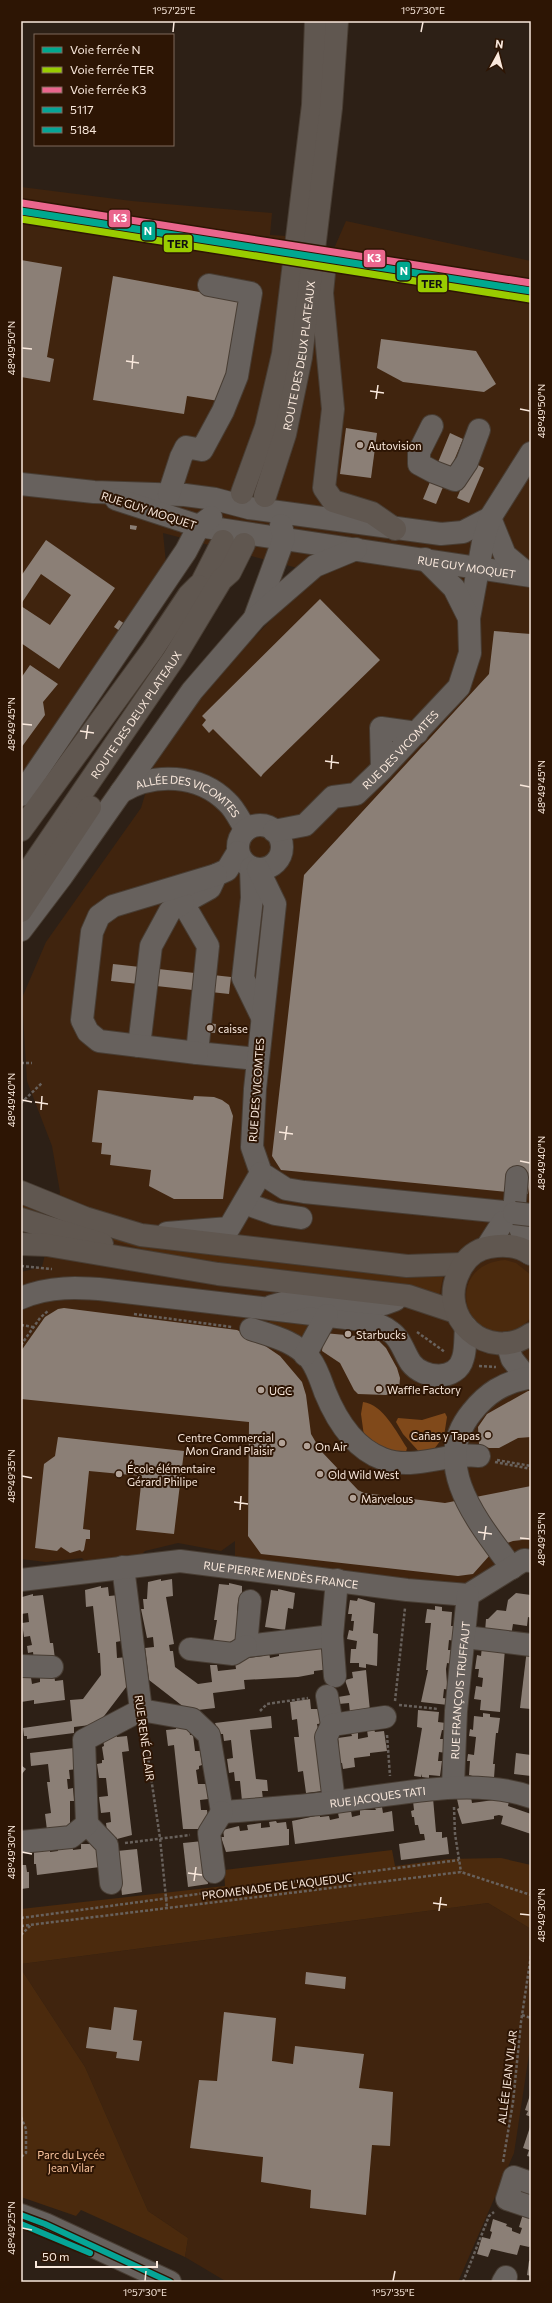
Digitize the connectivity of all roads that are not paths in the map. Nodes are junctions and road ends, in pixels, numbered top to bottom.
1 (316, 21) edge
2 (337, 21) edge
3 (316, 232) junction
4 (209, 286) dead end
5 (432, 426) dead end
6 (479, 430) dead end
7 (531, 452) edge
8 (22, 487) edge
9 (94, 492) junction
10 (169, 494) junction
11 (258, 502) junction
12 (158, 514) junction
13 (490, 518) junction
14 (200, 526) junction
15 (395, 529) junction
16 (284, 538) junction
17 (356, 549) junction
18 (186, 551) junction
19 (425, 559) junction
20 (479, 568) junction
21 (230, 572) junction
22 (531, 576) edge
23 (201, 584) junction
24 (255, 618) junction
25 (469, 618) junction
26 (417, 733) junction
27 (382, 769) junction
28 (121, 792) junction
29 (21, 795) edge
30 (21, 830) edge
31 (246, 830) junction
32 (274, 831) junction
33 (21, 861) edge
34 (249, 863) junction
35 (216, 875) junction
36 (21, 882) edge
37 (183, 903) junction
38 (21, 911) edge
39 (21, 930) edge
40 (92, 932) junction
41 (139, 1046) junction
42 (196, 1053) junction
43 (257, 1059) junction
44 (261, 1173) junction
45 (518, 1177) dead end
46 (21, 1192) edge
47 (244, 1202) junction
48 (301, 1218) dead end
49 (21, 1219) edge
50 (517, 1219) edge
51 (141, 1234) junction
52 (21, 1244) edge
53 (487, 1247) junction
54 (530, 1254) edge
55 (157, 1264) junction
56 (463, 1264) junction
57 (408, 1296) junction
58 (21, 1298) edge
59 (265, 1308) junction
60 (327, 1315) junction
61 (461, 1320) junction
62 (251, 1329) road end
63 (531, 1334) edge
64 (508, 1343) junction
65 (305, 1355) junction
66 (529, 1378) edge
67 (454, 1455) junction
68 (479, 1456) road end
69 (521, 1564) edge
70 (123, 1567) junction
71 (21, 1580) edge
72 (338, 1580) junction
73 (468, 1595) junction
74 (250, 1601) dead end
75 (332, 1636) junction
76 (465, 1637) junction
77 (531, 1644) edge
78 (246, 1646) junction
79 (190, 1649) dead end
80 (21, 1666) edge
81 (52, 1667) dead end
82 (335, 1676) dead end
83 (327, 1696) road end
84 (141, 1710) junction
85 (385, 1717) road end
86 (332, 1725) junction
87 (452, 1786) junction
88 (531, 1797) edge
89 (334, 1802) junction
90 (222, 1812) junction
91 (87, 1824) junction
92 (21, 1842) edge
93 (214, 1872) dead end
94 (111, 1883) dead end
95 (531, 2183) edge
96 (531, 2207) edge
97 (21, 2215) edge
98 (170, 2282) edge

1 - 11 main road, ROUTE DES DEUX PLATEAUX
2 - 3 main road, ROUTE DES DEUX PLATEAUX
3 - 11 main road, ROUTE DES DEUX PLATEAUX
3 - 15 main road
4 - 10 street
5 - 6 street
7 - 13 street, RUE DES VICOMTES
8 - 9 street
9 - 10 street, RUE GUY MOQUET
9 - 12 street, RUE GUY MOQUET
10 - 11 street, RUE GUY MOQUET
11 - 14 street
11 - 15 street, RUE GUY MOQUET
11 - 16 street
12 - 14 street, RUE GUY MOQUET
12 - 18 street
13 - 15 street, RUE GUY MOQUET
13 - 20 street, RUE DES VICOMTES
13 - 22 street
14 - 16 street, RUE GUY MOQUET
14 - 18 street
16 - 17 street, RUE GUY MOQUET
16 - 24 street
17 - 19 street, RUE GUY MOQUET
17 - 24 street
18 - 29 street
19 - 20 street, RUE GUY MOQUET
19 - 25 street, RUE DES VICOMTES
20 - 22 street, RUE GUY MOQUET
20 - 25 street, RUE DES VICOMTES
21 - 23 main road, ROUTE DES DEUX PLATEAUX
21 - 36 main road, ROUTE DES DEUX PLATEAUX
21 - 38 main road
23 - 30 main road
23 - 33 main road, ROUTE DES DEUX PLATEAUX
24 - 28 street
25 - 26 street, RUE DES VICOMTES
26 - 27 street, RUE DES VICOMTES
26 - 27 street
27 - 32 street, RUE DES VICOMTES
28 - 31 street, ALLÉE DES VICOMTES
28 - 39 street
31 - 32 street
31 - 34 street
32 - 34 street
34 - 35 street
34 - 43 street, RUE DES VICOMTES
35 - 37 street
35 - 40 street
37 - 40 street
37 - 41 street
37 - 42 street
40 - 41 street
41 - 42 street
42 - 43 street
43 - 44 street, RUE DES VICOMTES
44 - 47 street
44 - 50 street
45 - 50 street
46 - 51 main road
47 - 48 street
47 - 51 street
49 - 55 main road
50 - 53 street
50 - 54 street
51 - 56 main road
52 - 55 main road
53 - 54 main road
53 - 56 main road
55 - 57 main road
56 - 61 main road
57 - 59 street
57 - 61 main road
58 - 59 street
59 - 60 street
60 - 61 street
60 - 65 street
61 - 64 main road
62 - 65 street
63 - 64 main road
64 - 66 street
65 - 67 street
66 - 67 street
67 - 68 street
67 - 69 street
69 - 73 street
70 - 71 street, RUE PIERRE MENDÈS FRANCE
70 - 72 street, RUE PIERRE MENDÈS FRANCE
70 - 84 street, RUE RENÉ CLAIR
72 - 73 street, RUE PIERRE MENDÈS FRANCE
72 - 75 street
73 - 76 street, RUE FRANÇOIS TRUFFAUT
74 - 78 street
75 - 78 street
75 - 82 street
76 - 77 street
76 - 87 street, RUE FRANÇOIS TRUFFAUT
78 - 79 street
80 - 81 street
83 - 86 street
84 - 90 street
84 - 91 street
85 - 86 street
86 - 89 street
87 - 88 street, RUE JACQUES TATI
87 - 89 street, RUE JACQUES TATI
89 - 90 street, RUE JACQUES TATI
90 - 93 street
91 - 92 street
91 - 94 street
95 - 96 street
97 - 98 street

